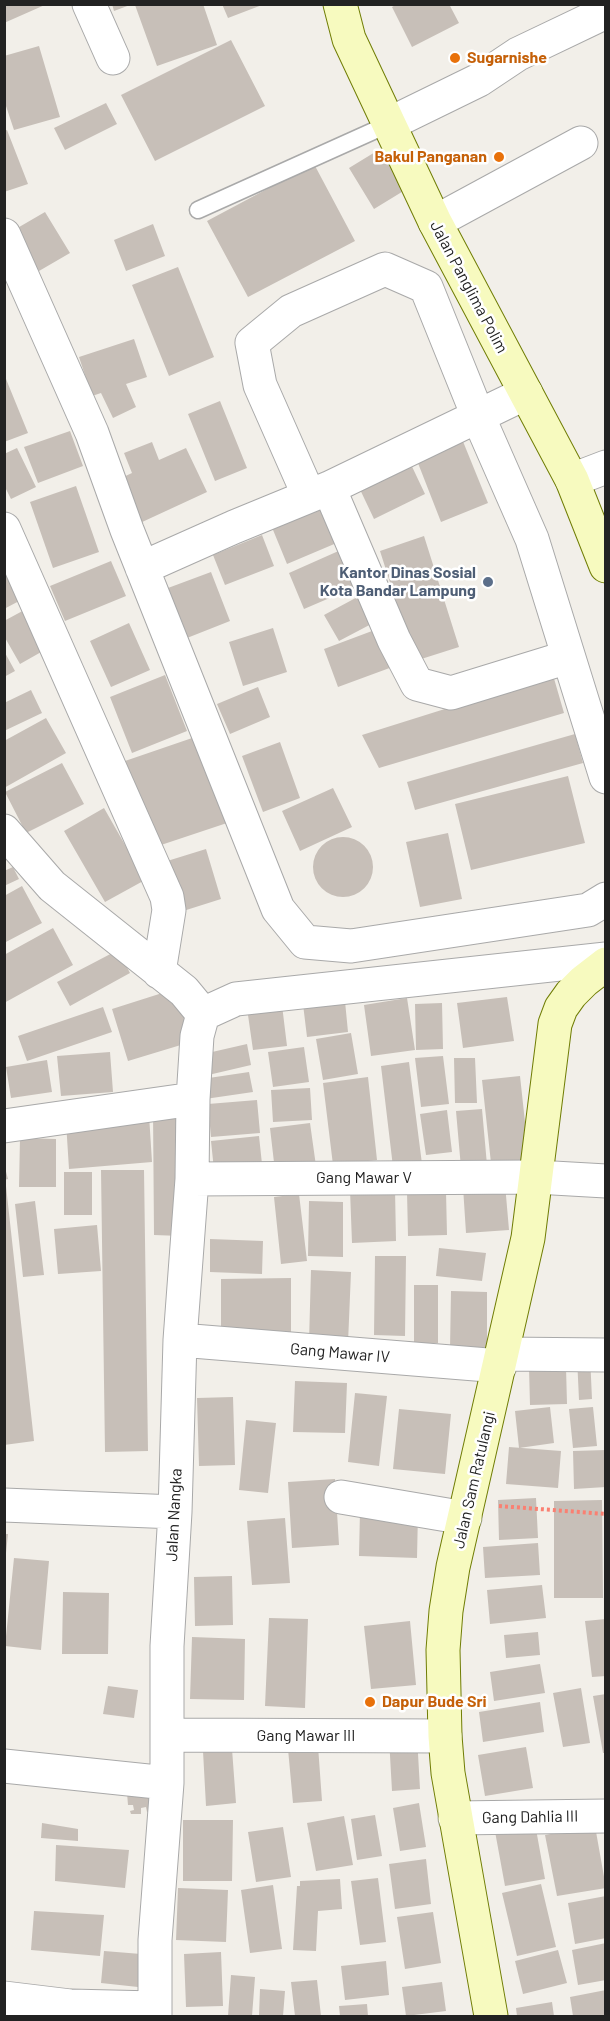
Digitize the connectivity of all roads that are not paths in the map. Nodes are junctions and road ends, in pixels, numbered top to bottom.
1 (89, 4) edge
2 (340, 4) edge
3 (606, 12) edge
4 (113, 58) dead end
5 (389, 124) junction
6 (581, 143) dead end
7 (198, 210) dead end
8 (435, 222) junction
9 (4, 235) edge
10 (526, 393) junction
11 (478, 416) junction
12 (606, 467) edge
13 (572, 480) junction
14 (319, 492) junction
15 (7, 539) edge
16 (606, 566) edge
17 (142, 568) junction
18 (568, 657) junction
19 (606, 777) edge
20 (4, 831) edge
21 (606, 899) edge
22 (606, 962) edge
23 (159, 972) junction
24 (203, 1014) junction
25 (193, 1099) junction
26 (4, 1126) edge
27 (536, 1177) junction
28 (192, 1179) junction
29 (606, 1181) edge
30 (180, 1340) junction
31 (606, 1355) edge
32 (501, 1360) junction
33 (341, 1497) dead end
34 (4, 1505) edge
35 (467, 1511) junction
36 (175, 1512) junction
37 (167, 1736) junction
38 (445, 1736) junction
39 (4, 1766) edge
40 (167, 1784) junction
41 (606, 1816) edge
42 (455, 1818) junction
43 (4, 1998) edge
44 (155, 2012) edge
45 (491, 2016) edge

1 - 4 street
2 - 5 street, Jalan Panglima Polim
3 - 5 street
5 - 7 lane
5 - 8 street, Jalan Panglima Polim
6 - 8 street
8 - 10 street, Jalan Panglima Polim
9 - 17 street
10 - 11 street
10 - 13 street, Jalan Panglima Polim
11 - 14 street
11 - 14 street
11 - 18 street
12 - 13 street
13 - 16 street, Jalan Panglima Polim
14 - 17 street
14 - 18 street
15 - 23 street
17 - 21 street
18 - 19 street
20 - 23 street
22 - 24 street
22 - 27 street, Jalan Sam Ratulangi
23 - 24 street
24 - 25 street, Jalan Nangka
25 - 26 street
25 - 28 street, Jalan Nangka
27 - 28 street, Gang Mawar V
27 - 29 street, Gang Mawar V
27 - 32 street, Jalan Sam Ratulangi
28 - 30 street, Jalan Nangka
30 - 32 street, Gang Mawar IV
30 - 36 street, Jalan Nangka
31 - 32 street, Gang Mawar IV
32 - 35 street, Jalan Sam Ratulangi
33 - 35 street
34 - 36 street
35 - 38 street, Jalan Sam Ratulangi
36 - 37 street, Jalan Nangka
37 - 38 street, Gang Mawar III
37 - 40 street, Jalan Nangka
38 - 42 street, Jalan Sam Ratulangi
39 - 40 street
40 - 44 street, Jalan Nangka
41 - 42 street, Gang Dahlia III
42 - 45 street, Jalan Sam Ratulangi
43 - 44 street

